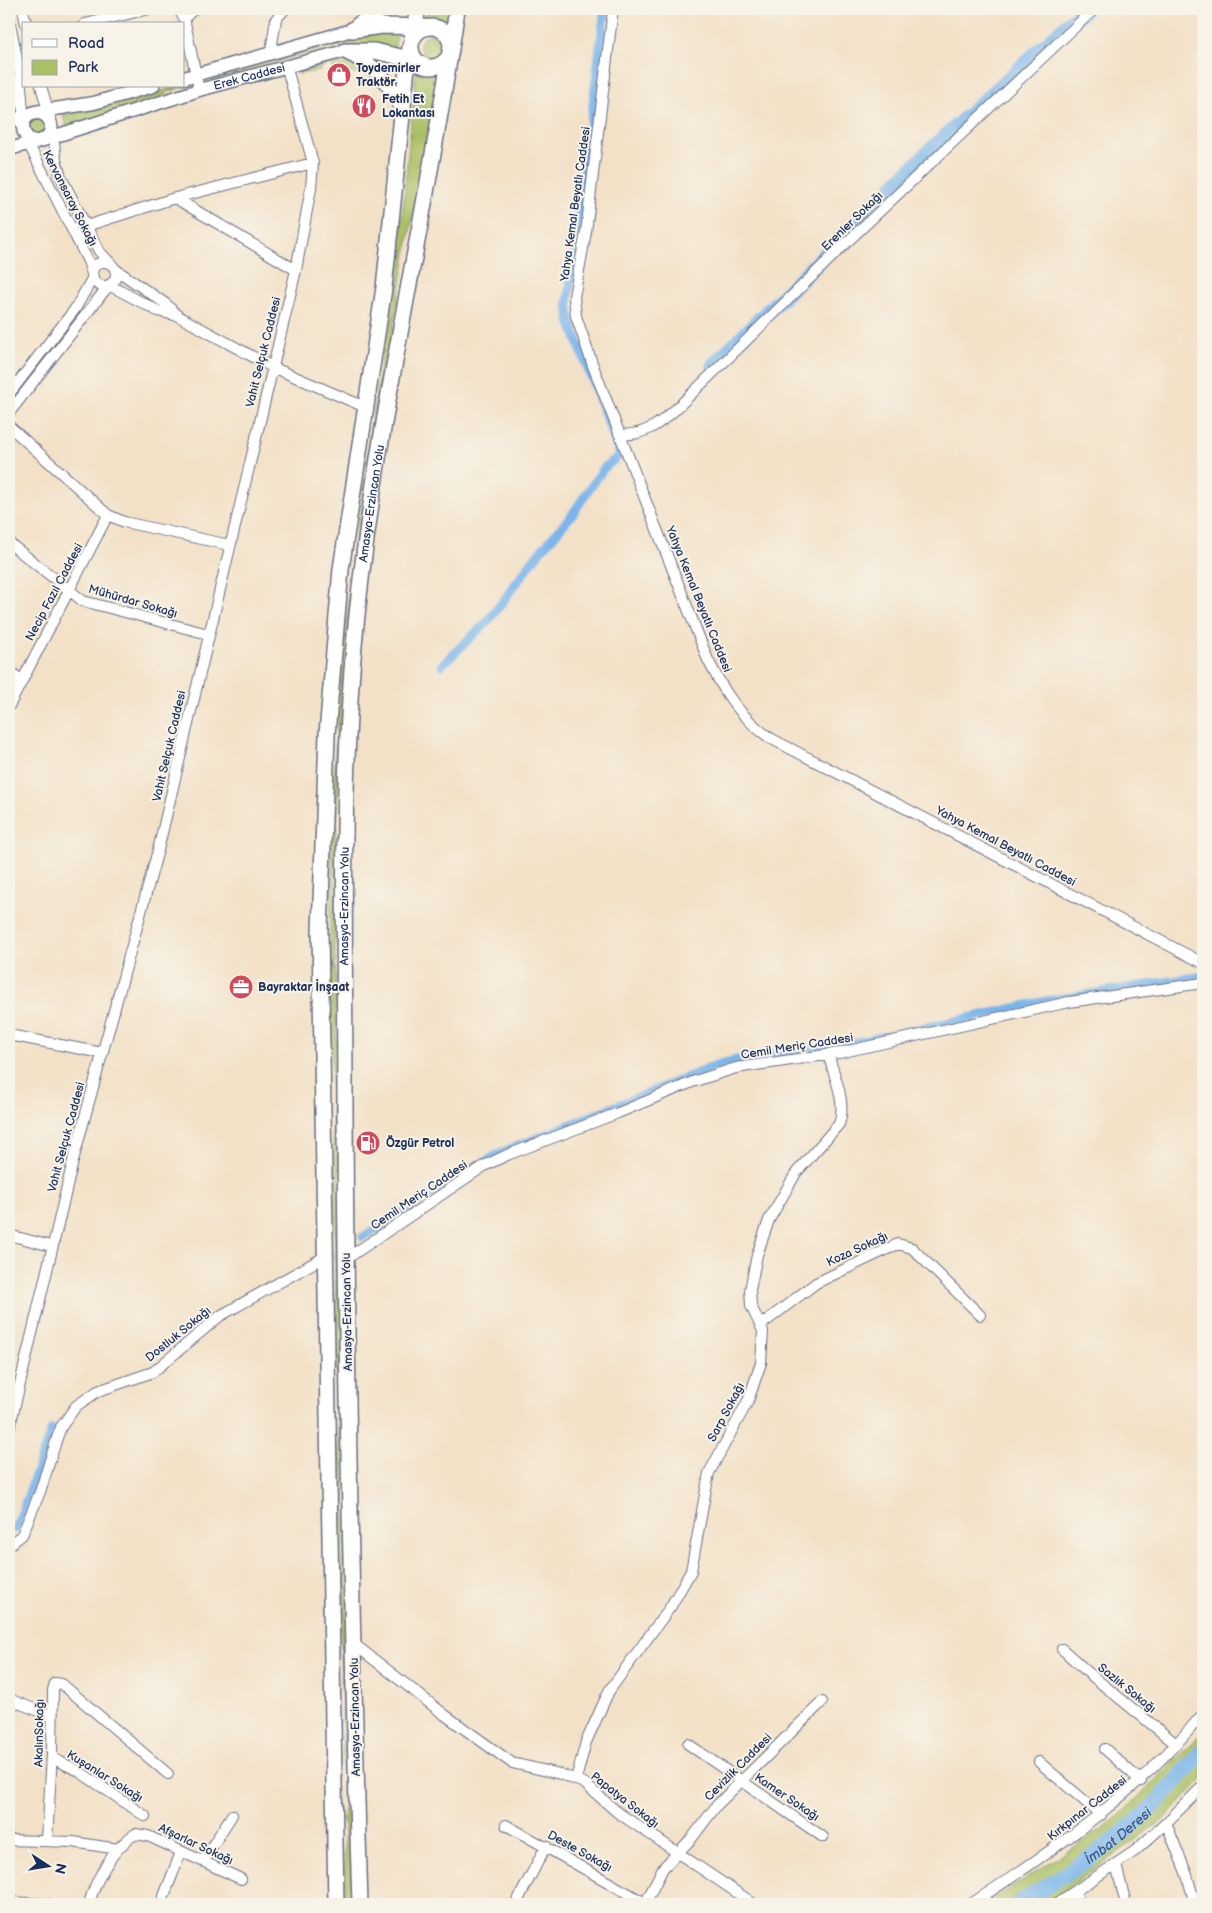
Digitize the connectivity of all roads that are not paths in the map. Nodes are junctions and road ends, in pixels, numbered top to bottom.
1 (23, 9) edge
2 (149, 9) edge
3 (178, 9) edge
4 (194, 9) edge
5 (285, 9) edge
6 (382, 9) edge
7 (418, 9) edge
8 (457, 9) edge
9 (613, 9) edge
10 (1094, 9) edge
11 (9, 18) edge
12 (184, 18) junction
13 (26, 22) edge
14 (94, 22) edge
15 (184, 22) edge
16 (414, 26) junction
17 (430, 27) junction
18 (185, 28) edge
19 (352, 30) junction
20 (10, 32) edge
21 (410, 43) junction
22 (451, 49) junction
23 (271, 51) junction
24 (345, 51) junction
25 (412, 59) junction
26 (286, 65) junction
27 (190, 76) edge
28 (41, 88) edge
29 (146, 88) edge
30 (199, 90) junction
31 (403, 110) junction
32 (42, 111) junction
33 (9, 122) edge
34 (23, 123) junction
35 (53, 131) junction
36 (34, 143) junction
37 (9, 149) edge
38 (314, 163) junction
39 (175, 198) junction
40 (86, 226) junction
41 (114, 268) junction
42 (296, 270) junction
43 (93, 277) junction
44 (108, 285) junction
45 (178, 316) junction
46 (272, 367) junction
47 (9, 394) edge
48 (365, 407) junction
49 (9, 414) edge
50 (9, 426) edge
51 (619, 434) junction
52 (108, 515) junction
53 (229, 545) junction
54 (11, 549) edge
55 (68, 590) junction
56 (208, 634) junction
57 (9, 670) edge
58 (22, 681) junction
59 (9, 706) edge
60 (1203, 962) edge
61 (1203, 983) edge
62 (9, 1035) edge
63 (102, 1053) junction
64 (828, 1054) junction
65 (9, 1235) edge
66 (51, 1246) junction
67 (326, 1256) junction
68 (346, 1260) junction
69 (980, 1315) dead end
70 (761, 1325) junction
71 (9, 1430) edge
72 (9, 1545) edge
73 (354, 1644) junction
74 (1062, 1649) dead end
75 (9, 1700) edge
76 (822, 1702) dead end
77 (1203, 1714) edge
78 (51, 1716) junction
79 (688, 1744) dead end
80 (1176, 1744) junction
81 (1105, 1749) dead end
82 (52, 1758) junction
83 (1039, 1762) dead end
84 (168, 1774) dead end
85 (576, 1779) junction
86 (741, 1781) junction
87 (1141, 1781) junction
88 (1203, 1786) edge
89 (232, 1815) dead end
90 (1101, 1815) junction
91 (145, 1816) dead end
92 (1166, 1824) junction
93 (506, 1825) dead end
94 (823, 1837) dead end
95 (9, 1840) edge
96 (47, 1840) junction
97 (546, 1846) junction
98 (118, 1849) junction
99 (182, 1852) junction
100 (677, 1852) junction
101 (203, 1861) junction
102 (1116, 1865) junction
103 (241, 1879) dead end
104 (1076, 1891) junction
105 (9, 1902) edge
106 (642, 1902) edge
107 (48, 1904) edge
108 (89, 1904) edge
109 (161, 1904) edge
110 (336, 1904) edge
111 (360, 1904) edge
112 (516, 1904) edge
113 (754, 1904) edge
114 (971, 1904) edge
115 (1056, 1904) edge
116 (1078, 1904) edge
117 (1126, 1904) edge
118 (1195, 1904) edge

1 - 13 street
2 - 14 street
3 - 12 street
4 - 12 street
5 - 23 street
6 - 19 highway
7 - 16 highway
8 - 22 highway, Amasya-Erzincan Yolu
9 - 51 street, Yahya Kemal Beyatlı Caddesi
10 - 51 street, Erenler Sokağı
11 - 20 street
12 - 15 street
16 - 17 highway
16 - 19 highway
16 - 21 highway
17 - 21 highway
17 - 22 highway
18 - 27 street
19 - 23 main road, Erek Caddesi
20 - 34 street
21 - 25 highway
22 - 25 highway
22 - 68 highway, Amasya-Erzincan Yolu
23 - 27 main road, Erek Caddesi
24 - 25 highway
24 - 26 main road, Erek Caddesi
24 - 31 highway
25 - 31 highway, Amasya-Erzincan Yolu
26 - 30 main road, Erek Caddesi
26 - 38 street, Vahit Selçuk Caddesi
27 - 30 street
28 - 32 street
29 - 32 main road
30 - 35 main road, Erek Caddesi
31 - 48 highway, Amasya-Erzincan Yolu
32 - 34 main road
32 - 35 main road
33 - 34 main road
34 - 36 main road
35 - 36 main road, Erek Caddesi
35 - 40 street, Kervansaray Sokağı
36 - 37 main road, Erek Caddesi
36 - 43 street, Kervansaray Sokağı
38 - 39 street
38 - 42 street, Vahit Selçuk Caddesi
39 - 40 street
39 - 42 street
40 - 41 street, Kervansaray Sokağı
41 - 43 street, Kervansaray Sokağı
41 - 44 street
41 - 45 street
42 - 46 street, Vahit Selçuk Caddesi
43 - 44 street
43 - 47 street
44 - 45 street
44 - 49 street
45 - 46 street
46 - 48 street
46 - 53 street, Vahit Selçuk Caddesi
48 - 67 highway, Amasya-Erzincan Yolu
50 - 52 street
51 - 60 street, Yahya Kemal Beyatlı Caddesi
52 - 53 street
52 - 55 street, Necip Fazıl Caddesi
53 - 56 street, Vahit Selçuk Caddesi
54 - 55 street, Mühürdar Sokağı
55 - 56 street, Mühürdar Sokağı
55 - 58 street, Necip Fazıl Caddesi
56 - 63 street, Vahit Selçuk Caddesi
57 - 58 street
58 - 59 street, Necip Fazıl Caddesi
61 - 64 street, Cemil Meriç Caddesi
62 - 63 street
63 - 66 street, Vahit Selçuk Caddesi
64 - 68 street, Cemil Meriç Caddesi
64 - 70 street, Sarp Sokağı
65 - 66 street
66 - 71 street, Vahit Selçuk Caddesi
67 - 72 street, Dostluk Sokağı
67 - 110 highway, Amasya-Erzincan Yolu
68 - 73 highway, Amasya-Erzincan Yolu
69 - 70 street, Koza Sokağı
70 - 85 street, Sarp Sokağı
73 - 85 street, Papatya Sokağı
73 - 111 highway, Amasya-Erzincan Yolu
74 - 80 street, Sazlık Sokağı
75 - 78 street
76 - 86 street, Cevizlik Caddesi
77 - 80 street, Kırkpınar Caddesi
78 - 82 street, AkalınSokağı
78 - 84 street, AkalınSokağı
79 - 86 street, Kamer Sokağı
80 - 87 street, Kırkpınar Caddesi
81 - 87 street
82 - 91 street, Kuşanlar Sokağı
82 - 96 street, AkalınSokağı
83 - 90 street
85 - 100 street, Papatya Sokağı
86 - 94 street, Kamer Sokağı
86 - 100 street, Cevizlik Caddesi
87 - 90 street, Kırkpınar Caddesi
88 - 92 street
89 - 101 street
90 - 114 street, Kırkpınar Caddesi
92 - 102 street
92 - 118 street
93 - 97 street, Deste Sokağı
95 - 96 street
96 - 98 street
97 - 106 street, Deste Sokağı
97 - 112 street
98 - 99 street, Afşarlar Sokağı
98 - 108 street, Afşarlar Sokağı
99 - 101 street, Afşarlar Sokağı
99 - 109 street
100 - 106 street, Cevizlik Caddesi
100 - 113 street, Papatya Sokağı
101 - 103 street, Afşarlar Sokağı
102 - 104 street
102 - 117 street
104 - 115 street
104 - 116 street
105 - 107 street

